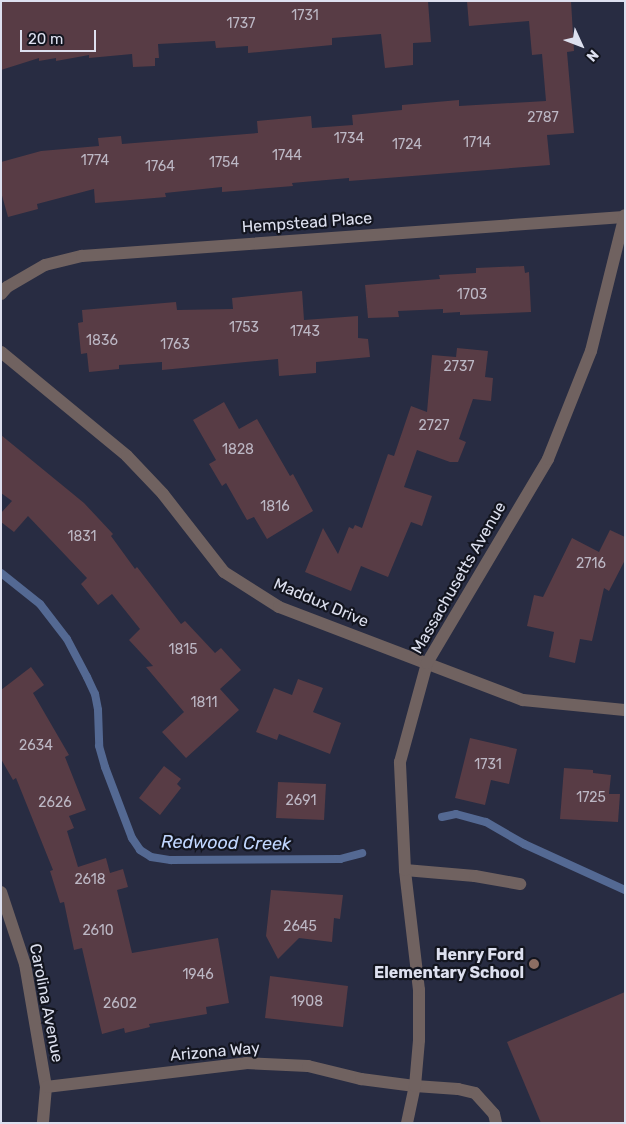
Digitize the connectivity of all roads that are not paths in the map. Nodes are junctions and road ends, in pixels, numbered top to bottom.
1 (624, 216) edge
2 (1, 294) edge
3 (1, 352) edge
4 (427, 663) junction
5 (625, 710) edge
6 (405, 870) junction
7 (520, 884) dead end
8 (1, 892) edge
9 (415, 1086) junction
10 (46, 1087) junction
11 (43, 1123) edge
12 (407, 1123) edge
13 (496, 1123) edge

1 - 2 street, Hempstead Place
1 - 4 street, Massachusetts Avenue
3 - 4 street, Maddux Drive
4 - 5 street, Maddux Drive
4 - 6 street, Massachusetts Avenue
6 - 7 street
6 - 9 street, Massachusetts Avenue
8 - 10 street, Carolina Avenue
9 - 10 street, Arizona Way
9 - 12 street, Massachusetts Avenue
9 - 13 street, Arizona Way
10 - 11 street, Carolina Avenue

